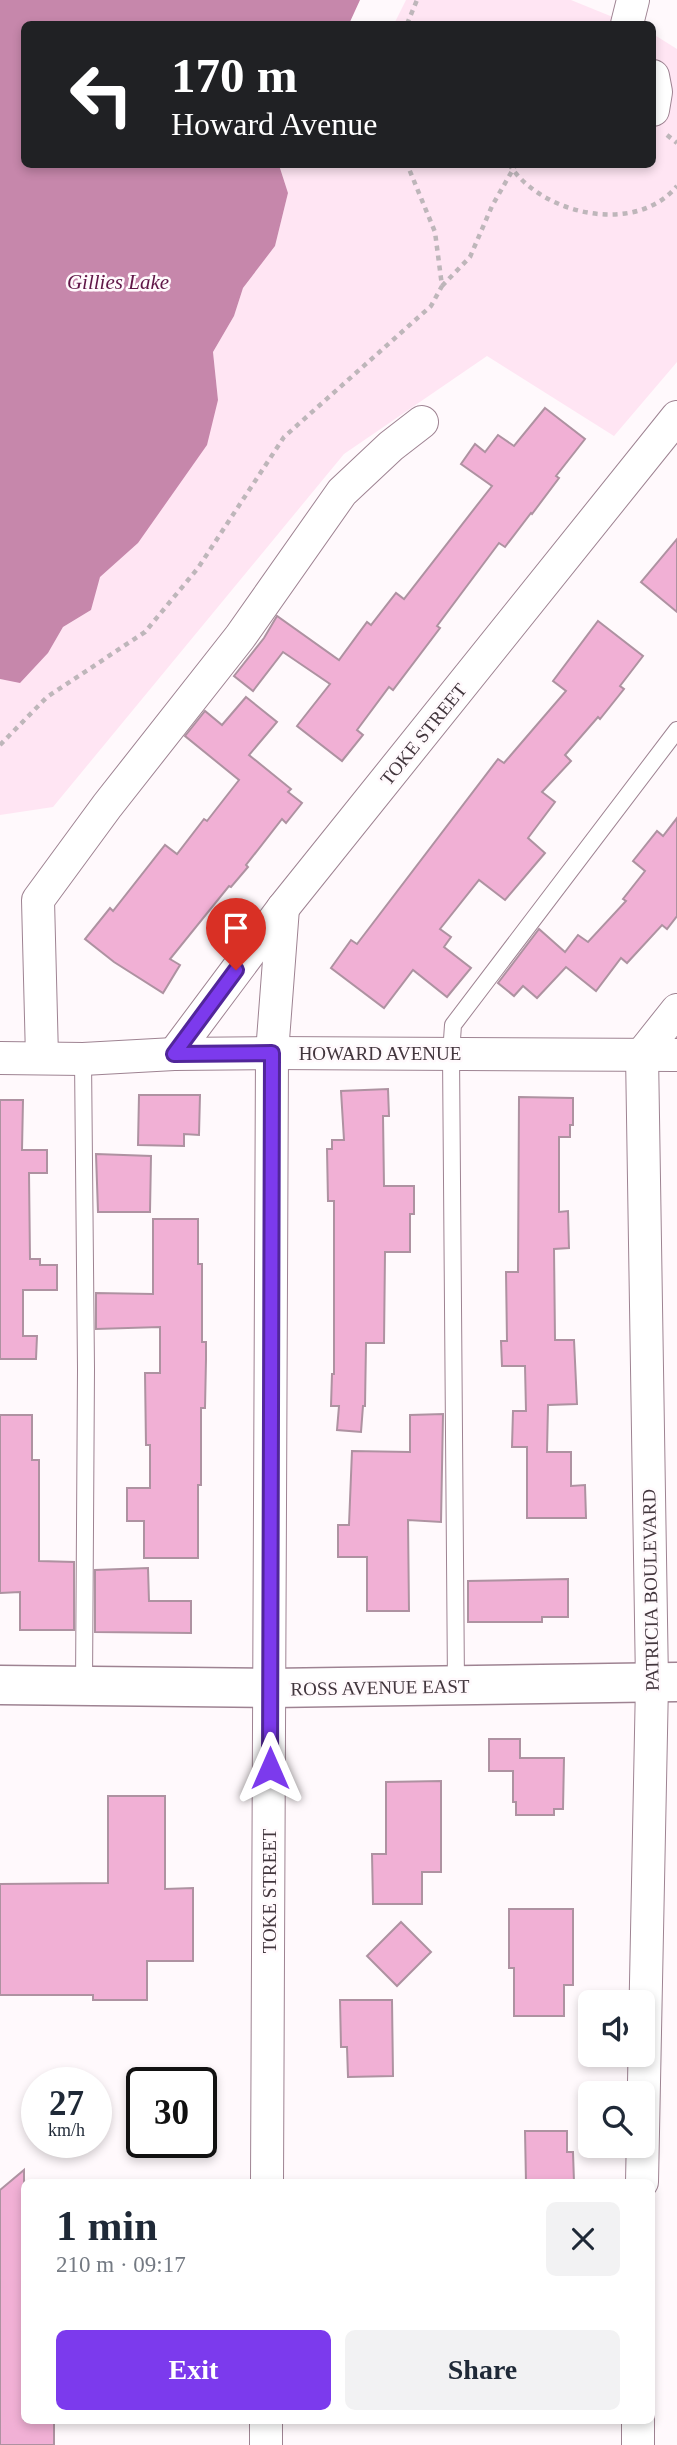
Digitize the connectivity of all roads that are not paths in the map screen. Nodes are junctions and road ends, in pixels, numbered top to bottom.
1 (633, 0) edge
2 (628, 21) edge
3 (677, 417) edge
4 (422, 422) dead end
5 (677, 730) edge
6 (283, 908) junction
7 (677, 1010) edge
8 (272, 1053) junction
9 (174, 1054) junction
10 (451, 1054) junction
11 (642, 1054) junction
12 (677, 1055) edge
13 (42, 1057) junction
14 (0, 1058) edge
15 (83, 1059) junction
16 (664, 1682) edge
17 (0, 1685) edge
18 (84, 1685) junction
19 (456, 1685) junction
20 (271, 1688) junction
21 (267, 2179) edge
22 (642, 2179) edge
23 (266, 2424) edge
24 (638, 2424) edge
25 (266, 2445) edge
26 (638, 2445) edge

1 - 2 street
3 - 6 street, TOKE STREET
4 - 13 street
5 - 10 lane
6 - 8 street, TOKE STREET
6 - 9 street, TOKE STREET
7 - 11 street
8 - 9 street, HOWARD AVENUE
8 - 10 street, HOWARD AVENUE
8 - 20 street, TOKE STREET
9 - 15 street, HOWARD AVENUE
10 - 11 street, HOWARD AVENUE
10 - 19 lane
11 - 12 street, HOWARD AVENUE
11 - 16 street, PATRICIA BOULEVARD
13 - 14 street, HOWARD AVENUE
13 - 15 street, HOWARD AVENUE
15 - 18 lane
16 - 19 main road, ROSS AVENUE EAST
16 - 22 street, PATRICIA BOULEVARD
17 - 18 main road, ROSS AVENUE EAST
18 - 20 main road, ROSS AVENUE EAST
19 - 20 main road, ROSS AVENUE EAST
20 - 21 street, TOKE STREET
23 - 25 street
24 - 26 street

